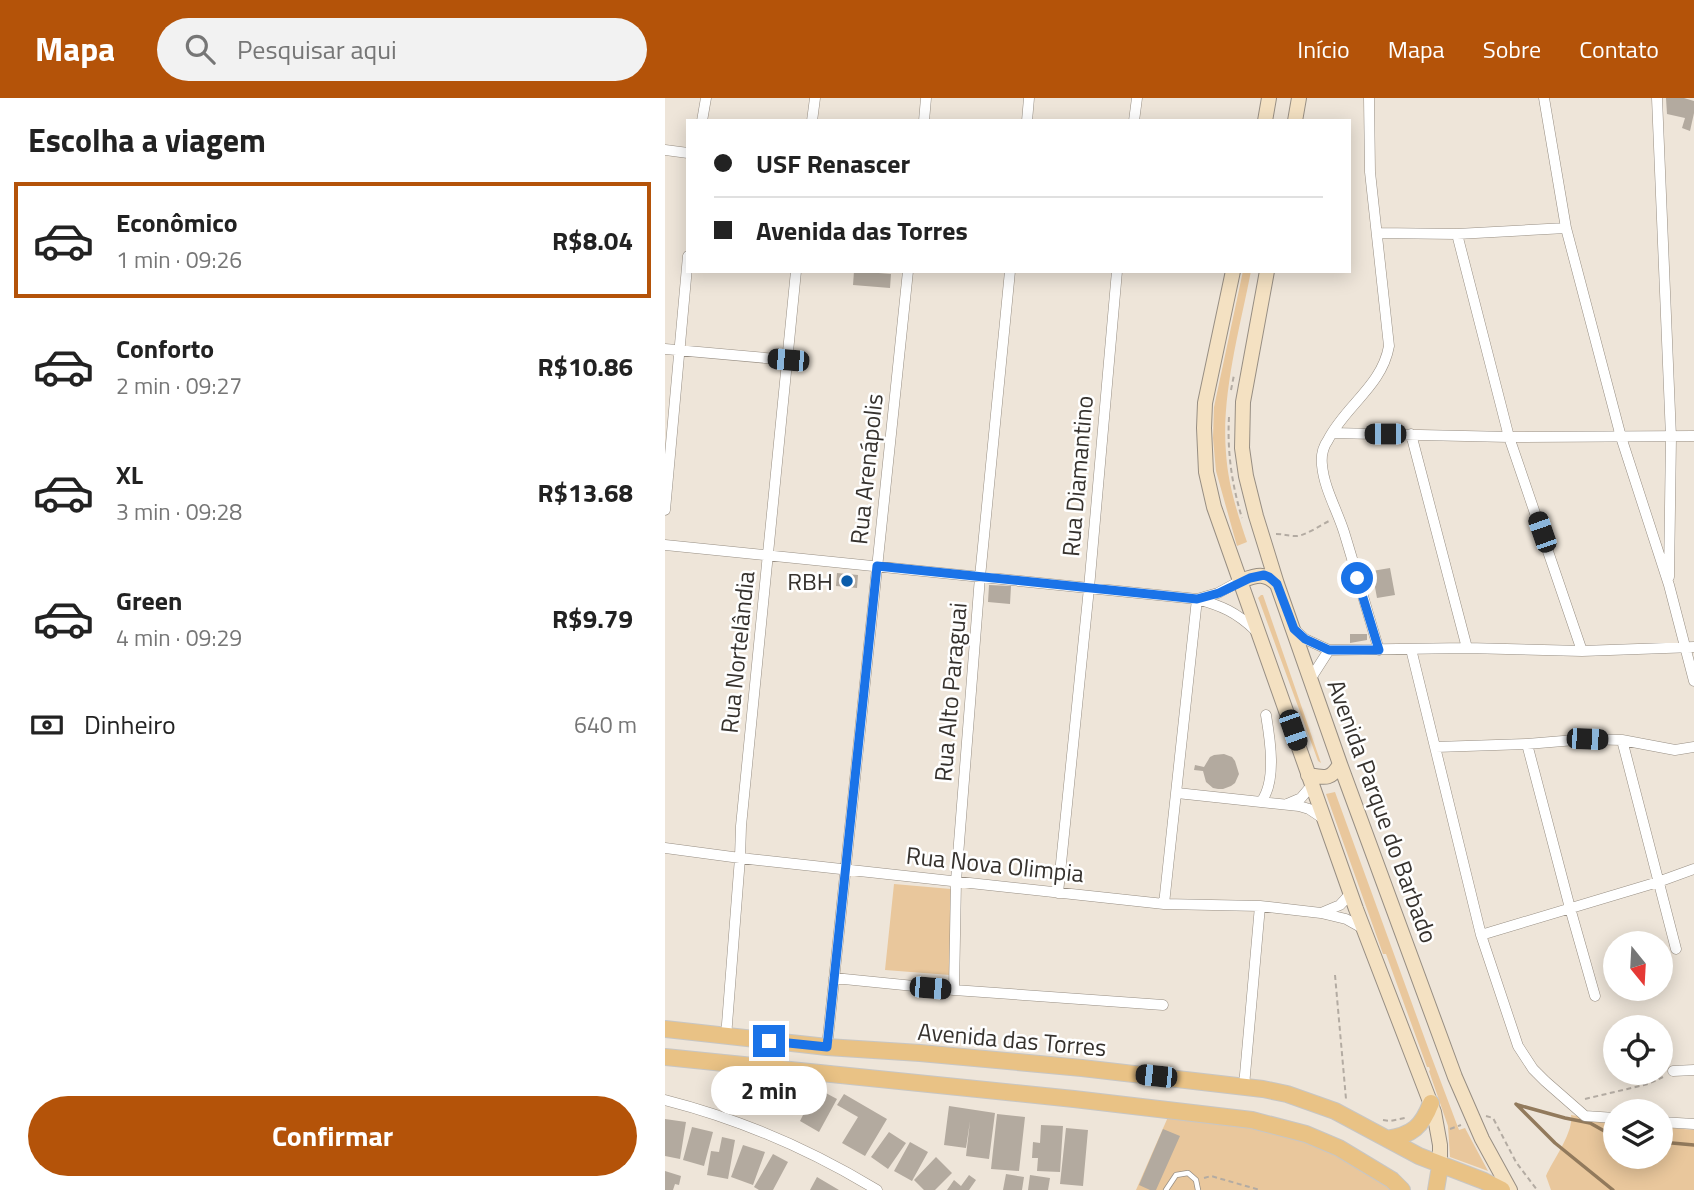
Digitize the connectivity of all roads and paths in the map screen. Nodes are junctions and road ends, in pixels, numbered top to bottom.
1 (706, 98) edge
2 (815, 98) edge
3 (926, 98) edge
4 (1029, 98) edge
5 (1137, 98) edge
6 (1269, 98) edge
7 (1299, 98) edge
8 (1369, 98) edge
9 (1544, 98) edge
10 (1657, 98) edge
11 (702, 119) edge
12 (812, 119) edge
13 (924, 119) edge
14 (1027, 119) edge
15 (1134, 119) edge
16 (1265, 119) edge
17 (1295, 119) edge
18 (665, 150) edge
19 (686, 153) edge
20 (1566, 228) junction
21 (1377, 233) junction
22 (1457, 234) junction
23 (686, 273) edge
24 (796, 273) edge
25 (908, 273) edge
26 (1010, 273) edge
27 (1117, 273) edge
28 (1233, 273) edge
29 (1267, 273) edge
30 (665, 349) edge
31 (678, 351) junction
32 (788, 360) junction
33 (1332, 433) junction
34 (1411, 434) junction
35 (1509, 436) junction
36 (1694, 436) edge
37 (1621, 437) junction
38 (1671, 437) junction
39 (665, 510) edge
40 (1339, 517) junction
41 (1263, 538) junction
42 (665, 545) edge
43 (767, 555) junction
44 (877, 566) junction
45 (980, 577) junction
46 (1240, 581) junction
47 (1277, 584) junction
48 (1669, 585) junction
49 (1089, 588) junction
50 (1197, 599) junction
51 (1294, 629) junction
52 (1259, 634) junction
53 (1689, 647) edge
54 (1467, 648) junction
55 (1411, 649) junction
56 (1329, 650) junction
57 (1379, 650) junction
58 (1582, 651) junction
59 (1311, 678) junction
60 (1694, 681) edge
61 (1266, 715) dead end
62 (1622, 740) junction
63 (1527, 744) junction
64 (1436, 747) junction
65 (1694, 747) edge
66 (1340, 764) junction
67 (1310, 780) junction
68 (1177, 793) junction
69 (1261, 802) junction
70 (1287, 804) junction
71 (1324, 819) junction
72 (665, 848) edge
73 (740, 858) junction
74 (845, 869) junction
75 (1694, 869) edge
76 (956, 881) junction
77 (1658, 882) junction
78 (1058, 893) junction
79 (1351, 893) junction
80 (1164, 904) junction
81 (1260, 906) junction
82 (1570, 908) junction
83 (1321, 913) junction
84 (1364, 929) junction
85 (1481, 934) junction
86 (1676, 949) dead end
87 (1335, 975) dead end
88 (834, 978) junction
89 (954, 990) junction
90 (1595, 996) dead end
91 (1163, 1005) dead end
92 (665, 1029) edge
93 (726, 1037) junction
94 (790, 1043) junction
95 (827, 1047) junction
96 (665, 1056) edge
97 (770, 1067) junction
98 (1694, 1070) edge
99 (1673, 1071) edge
100 (1644, 1085) edge
101 (1244, 1086) junction
102 (665, 1100) edge
103 (1430, 1103) junction
104 (1568, 1103) junction
105 (1485, 1116) dead end
106 (1603, 1117) edge
107 (1348, 1118) junction
108 (1673, 1123) edge
109 (1694, 1124) edge
110 (1387, 1139) junction
111 (1440, 1166) junction
112 (1196, 1180) junction
113 (877, 1190) edge
114 (1166, 1190) edge
115 (1198, 1190) edge
116 (1260, 1190) edge
117 (1402, 1190) edge
118 (1436, 1190) edge
119 (1501, 1190) edge
120 (1510, 1190) edge
121 (1537, 1190) edge

1 - 11 street
2 - 12 street
3 - 13 street
4 - 14 street
5 - 15 street
6 - 16 main road
7 - 17 main road
8 - 21 street
9 - 20 street
10 - 38 street
18 - 19 street
20 - 22 street
20 - 37 street
21 - 22 street
21 - 33 street
22 - 35 street
23 - 31 street
24 - 32 street, Rua Nortelândia
25 - 44 street, Rua Arenápolis
26 - 45 street, Rua Alto Paraguai
27 - 49 street, Rua Diamantino
28 - 46 main road
29 - 41 main road, Avenida Parque do Barbado
30 - 31 street
31 - 32 street
31 - 39 street
32 - 43 street, Rua Nortelândia
33 - 34 street
33 - 40 street
34 - 35 street
34 - 54 street
35 - 37 street
35 - 58 street
36 - 38 street
37 - 38 street
37 - 48 street
38 - 48 street
40 - 41 path
40 - 57 street
41 - 47 main road, Avenida Parque do Barbado
42 - 43 street
43 - 44 street
43 - 73 street, Rua Nortelândia
44 - 45 street
44 - 74 street, Rua Arenápolis
45 - 49 street
45 - 76 street, Rua Alto Paraguai
46 - 47 main road
46 - 50 street
46 - 52 main road
47 - 51 main road, Avenida Parque do Barbado
48 - 53 street
49 - 50 street
49 - 78 street, Rua Diamantino
50 - 52 street
50 - 68 street
51 - 56 street
51 - 59 main road, Avenida Parque do Barbado
52 - 67 main road
53 - 58 street
53 - 60 street
54 - 55 street
54 - 58 street
55 - 57 street
55 - 64 street
56 - 57 street
56 - 59 street
59 - 66 main road, Avenida Parque do Barbado
61 - 69 street
62 - 63 street
62 - 65 street
62 - 77 street
63 - 64 street
63 - 82 street
64 - 85 street
66 - 67 main road
66 - 120 main road, Avenida Parque do Barbado
67 - 70 street
67 - 71 main road
68 - 69 street
68 - 80 street
69 - 70 street
70 - 71 street
71 - 79 main road
72 - 73 street, Rua Nova Olimpia
73 - 74 street, Rua Nova Olimpia
73 - 93 street, Rua Nortelândia
74 - 76 street, Rua Nova Olimpia
74 - 88 street, Rua Arenápolis
75 - 77 street
76 - 78 street, Rua Nova Olimpia
76 - 89 street, Rua Alto Paraguai
77 - 82 street
77 - 86 street
78 - 80 street, Rua Nova Olimpia
79 - 83 street
79 - 84 main road
80 - 81 street, Rua Nova Olimpia
81 - 83 street, Rua Nova Olimpia
81 - 101 street
82 - 85 street
82 - 90 street
83 - 84 street, Rua Nova Olimpia
84 - 103 main road
85 - 104 street
87 - 107 path
88 - 89 street
88 - 95 street, Rua Arenápolis
89 - 91 street
92 - 93 main road, Avenida das Torres
93 - 94 main road, Avenida das Torres
94 - 95 main road, Avenida das Torres
94 - 97 main road
95 - 101 main road, Avenida das Torres
96 - 97 main road
97 - 117 main road
98 - 99 street
100 - 104 path
101 - 107 main road, Avenida das Torres
102 - 113 street
103 - 110 main road
103 - 111 main road
104 - 106 street
105 - 121 path
107 - 110 main road, Avenida das Torres
108 - 109 street
110 - 111 main road, Avenida das Torres
111 - 118 main road
111 - 119 main road, Avenida das Torres
112 - 114 lane
112 - 115 lane
112 - 116 path

